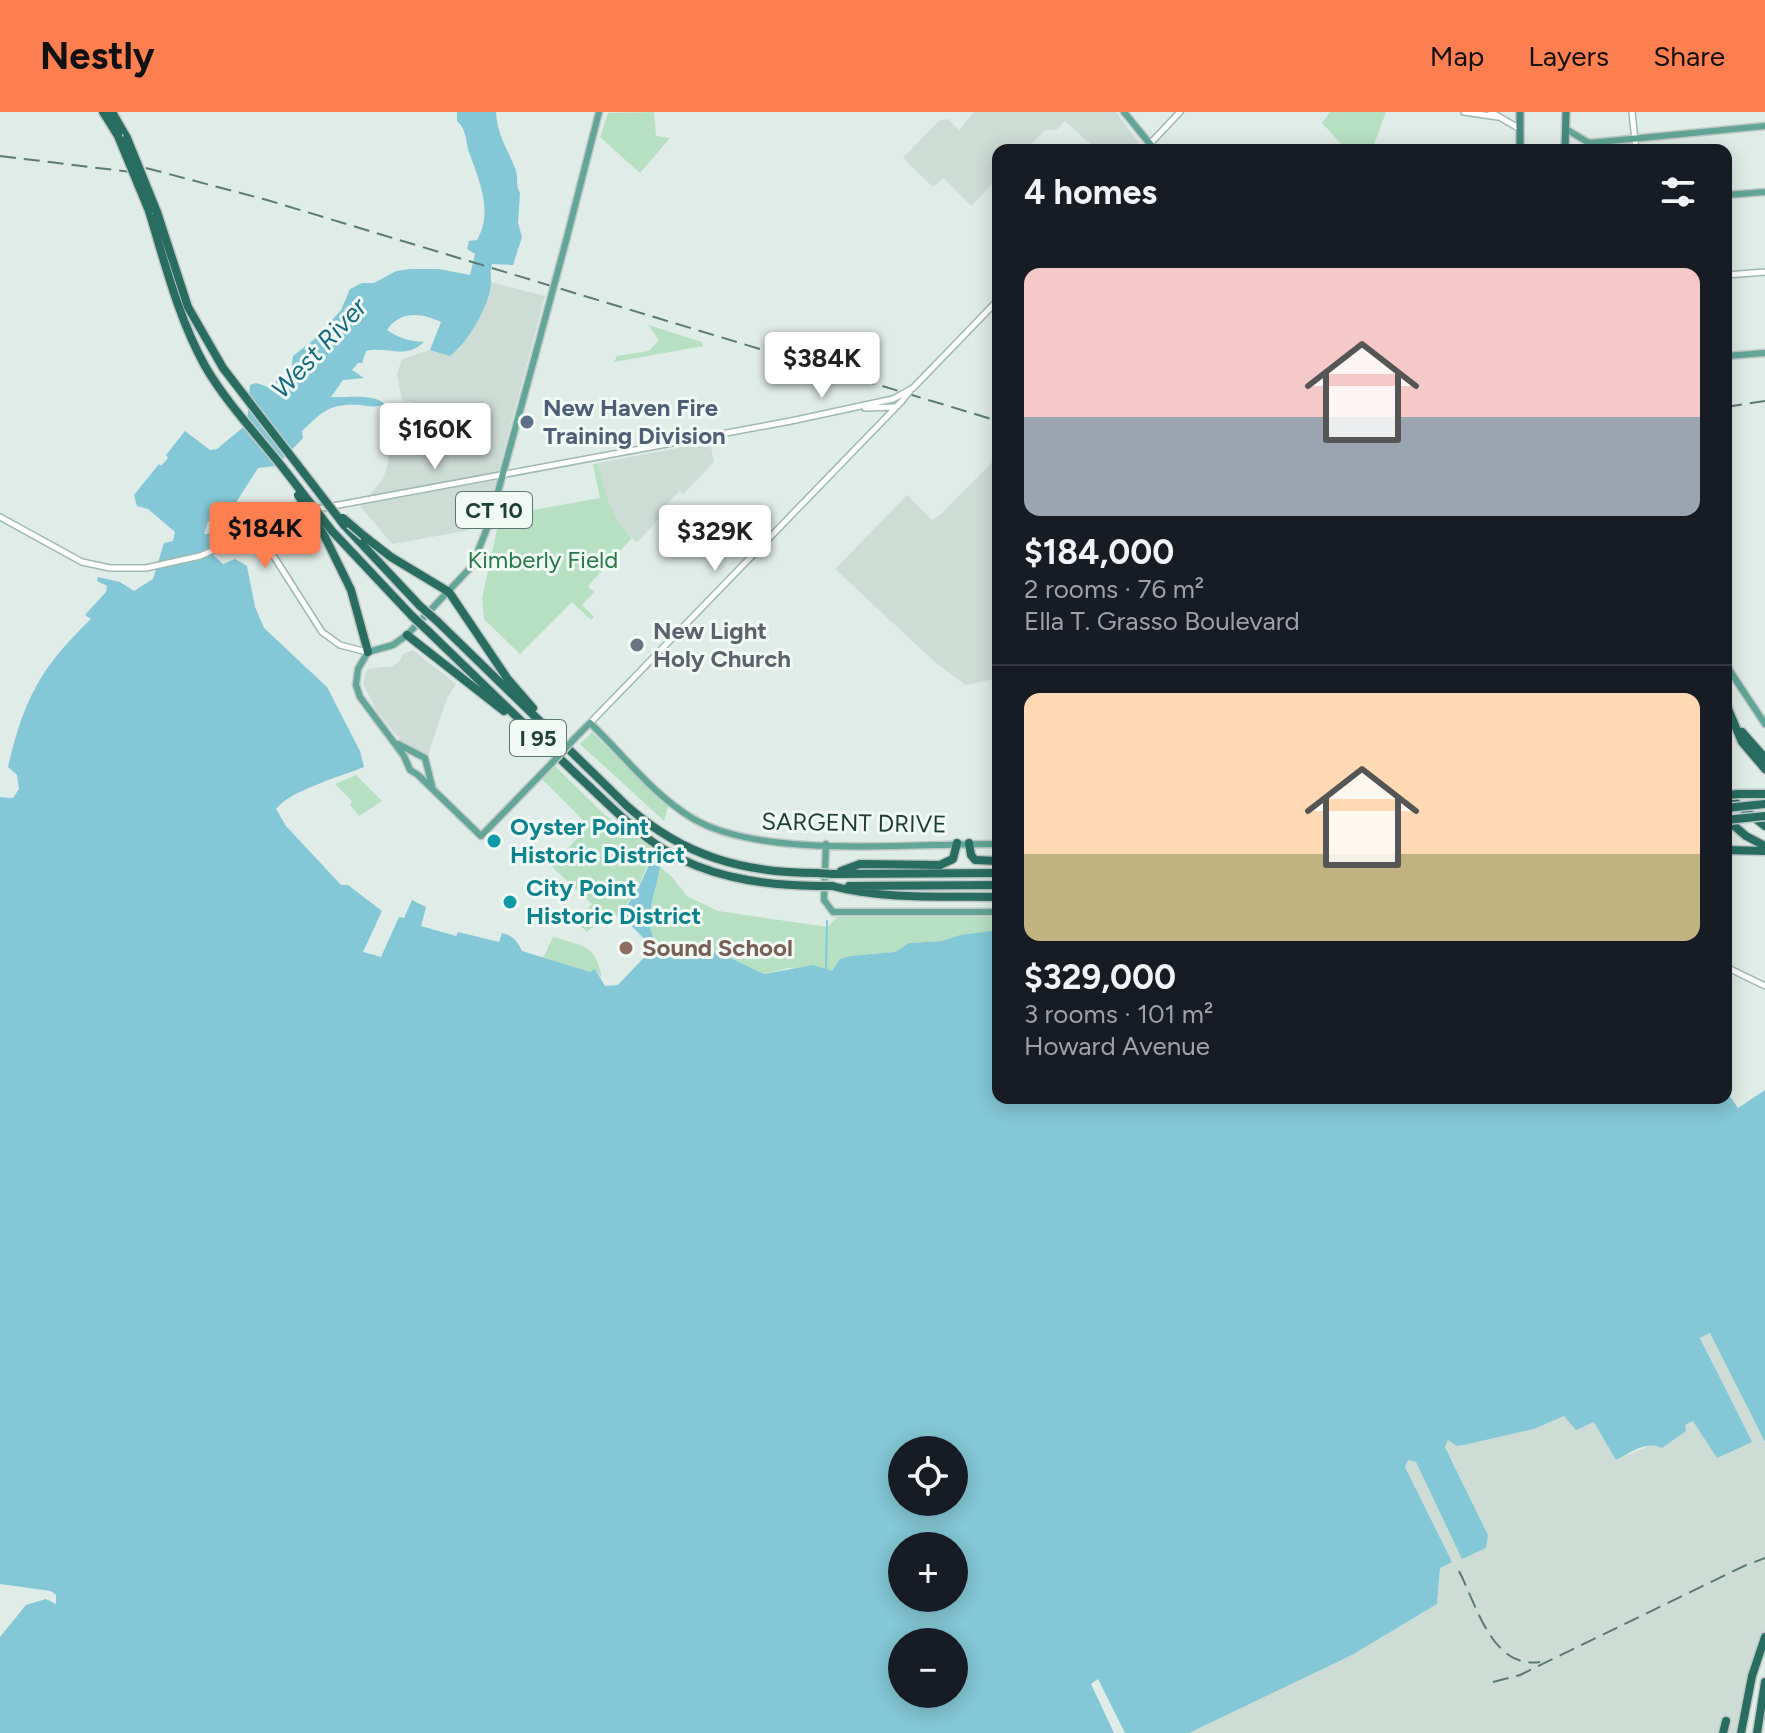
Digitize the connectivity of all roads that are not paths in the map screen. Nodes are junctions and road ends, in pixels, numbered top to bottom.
1 (103, 112) edge
2 (112, 112) edge
3 (599, 112) edge
4 (1124, 112) edge
5 (1180, 112) edge
6 (1464, 112) edge
7 (1491, 112) edge
8 (1520, 112) edge
9 (1566, 112) edge
10 (1632, 112) edge
11 (1498, 117) junction
12 (1765, 126) edge
13 (1520, 129) junction
14 (1566, 129) junction
15 (123, 137) junction
16 (1635, 138) junction
17 (1146, 144) edge
18 (1152, 144) edge
19 (1520, 144) edge
20 (1565, 144) edge
21 (1636, 144) edge
22 (1765, 192) edge
23 (1732, 195) edge
24 (153, 211) junction
25 (1765, 272) edge
26 (1732, 275) edge
27 (992, 306) edge
28 (1765, 353) edge
29 (1732, 356) edge
30 (913, 388) junction
31 (898, 404) junction
32 (859, 408) junction
33 (503, 474) junction
34 (328, 505) junction
35 (0, 517) edge
36 (257, 530) junction
37 (328, 534) junction
38 (449, 592) junction
39 (407, 635) junction
40 (368, 652) junction
41 (1732, 674) edge
42 (1732, 710) edge
43 (1732, 718) edge
44 (590, 723) junction
45 (1765, 724) edge
46 (536, 736) junction
47 (559, 739) junction
48 (393, 740) junction
49 (415, 755) junction
50 (408, 763) junction
51 (1765, 765) edge
52 (427, 769) junction
53 (418, 775) junction
54 (434, 789) junction
55 (1765, 794) edge
56 (1732, 795) edge
57 (1732, 800) edge
58 (1765, 804) edge
59 (1732, 807) edge
60 (1765, 816) edge
61 (1732, 819) edge
62 (1732, 824) edge
63 (1765, 826) edge
64 (957, 843) junction
65 (969, 843) junction
66 (826, 844) junction
67 (992, 844) edge
68 (1765, 849) edge
69 (1732, 850) edge
70 (992, 861) edge
71 (992, 873) edge
72 (832, 874) junction
73 (992, 885) edge
74 (832, 886) junction
75 (992, 897) edge
76 (992, 912) edge
77 (1732, 970) edge
78 (1765, 986) edge
79 (1765, 1638) edge
80 (1765, 1682) edge
81 (1745, 1707) junction
82 (1726, 1721) dead end
83 (1735, 1732) edge
84 (1723, 1733) edge
85 (1741, 1733) edge
86 (1757, 1733) edge

1 - 15 highway, I 95
2 - 15 highway, I 95
3 - 33 main road, CT 10, bridge
4 - 17 main road
5 - 18 main road
6 - 11 main road
7 - 11 main road
8 - 13 highway
9 - 14 highway
10 - 16 main road
11 - 13 main road
12 - 16 main road
13 - 19 highway
14 - 16 main road
14 - 20 highway
15 - 24 highway, I 95, bridge
16 - 21 main road
22 - 23 main road
24 - 34 highway, I 95, bridge
24 - 37 highway, I 95, bridge
25 - 26 main road
27 - 30 main road
28 - 29 main road
30 - 31 main road, bridge
30 - 32 main road, bridge
31 - 32 main road
31 - 44 main road
32 - 33 main road
33 - 36 main road
33 - 38 main road, CT 10
34 - 38 highway, bridge
34 - 47 highway, I 95, bridge
35 - 36 main road
36 - 40 main road
37 - 40 highway
37 - 46 highway, I 95, bridge
38 - 39 main road, CT 10
38 - 47 highway
39 - 40 main road, CT 10
39 - 46 highway
40 - 48 main road
41 - 45 main road
42 - 51 highway
43 - 51 highway
44 - 54 main road, bridge
44 - 66 main road, SARGENT DRIVE
46 - 74 highway, I 95, bridge
47 - 72 highway, I 95, bridge
48 - 49 main road
48 - 50 main road
49 - 50 main road
49 - 52 main road
50 - 53 main road
52 - 53 main road
52 - 54 main road
53 - 54 main road
55 - 56 highway, bridge
57 - 63 highway
58 - 59 highway, bridge
60 - 61 highway, bridge
62 - 68 highway
64 - 65 main road, SARGENT DRIVE
64 - 66 main road, SARGENT DRIVE
64 - 72 highway
65 - 67 main road, SARGENT DRIVE
65 - 70 highway
66 - 76 main road
68 - 69 highway
71 - 72 highway, I 95
73 - 74 highway, I 95
74 - 75 highway
77 - 78 main road
79 - 81 highway
80 - 86 highway
81 - 83 highway
81 - 85 highway
82 - 84 highway

